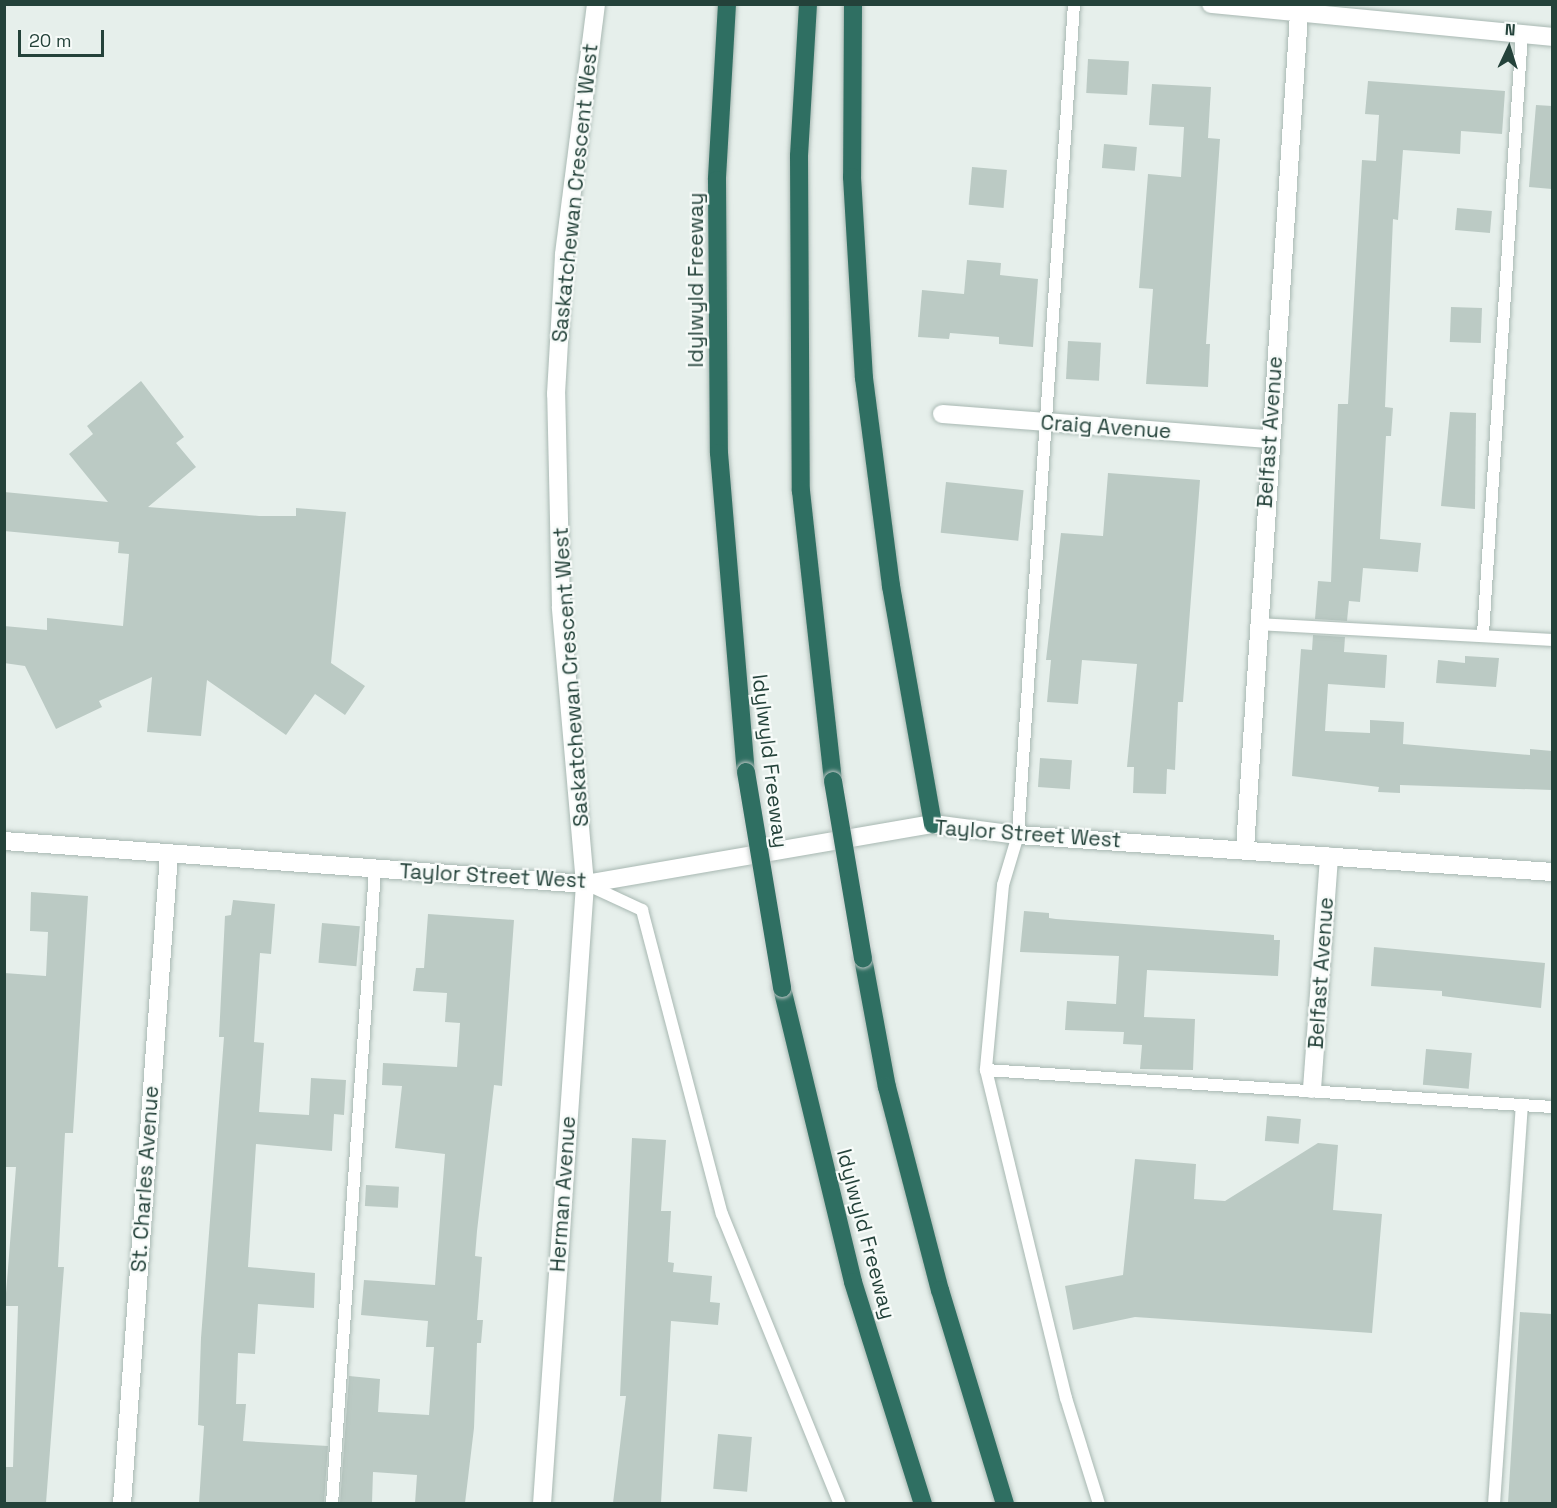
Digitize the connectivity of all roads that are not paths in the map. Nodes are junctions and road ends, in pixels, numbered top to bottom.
1 (596, 4) edge
2 (727, 4) edge
3 (808, 4) edge
4 (853, 4) edge
5 (1074, 4) edge
6 (1211, 4) edge
7 (1299, 14) junction
8 (1522, 33) junction
9 (1552, 37) edge
10 (942, 414) dead end
11 (1045, 422) junction
12 (1269, 439) junction
13 (1258, 624) junction
14 (1483, 634) junction
15 (1552, 640) edge
16 (933, 824) junction
17 (1018, 835) junction
18 (4, 841) edge
19 (1245, 849) junction
20 (169, 854) junction
21 (1329, 857) junction
22 (375, 870) junction
23 (1552, 872) edge
24 (585, 884) junction
25 (986, 1070) junction
26 (1312, 1089) junction
27 (1522, 1105) junction
28 (1552, 1107) edge
29 (122, 1503) edge
30 (332, 1503) edge
31 (542, 1503) edge
32 (840, 1503) edge
33 (923, 1503) edge
34 (1005, 1503) edge
35 (1099, 1503) edge
36 (1494, 1503) edge

1 - 24 street, Saskatchewan Crescent West
2 - 33 highway, Idylwyld Freeway, bridge
3 - 34 highway, bridge
4 - 16 highway
5 - 11 lane
6 - 7 street
7 - 8 street
7 - 12 street, Belfast Avenue
8 - 9 street
8 - 14 lane
10 - 11 street, Craig Avenue
11 - 12 street, Craig Avenue
11 - 17 lane
12 - 13 street, Belfast Avenue
13 - 14 lane
13 - 19 street, Belfast Avenue
14 - 15 lane
16 - 17 street, Taylor Street West
16 - 24 street, Taylor Street West
17 - 19 street, Taylor Street West
17 - 25 lane
18 - 20 street, Taylor Street West
19 - 21 street, Taylor Street West
20 - 22 street, Taylor Street West
20 - 29 street, St. Charles Avenue
21 - 23 street, Taylor Street West
21 - 26 street, Belfast Avenue
22 - 24 street, Taylor Street West
22 - 30 lane
24 - 31 street, Herman Avenue
24 - 32 lane
25 - 26 lane
25 - 35 lane
26 - 27 lane
27 - 28 lane
27 - 36 lane

